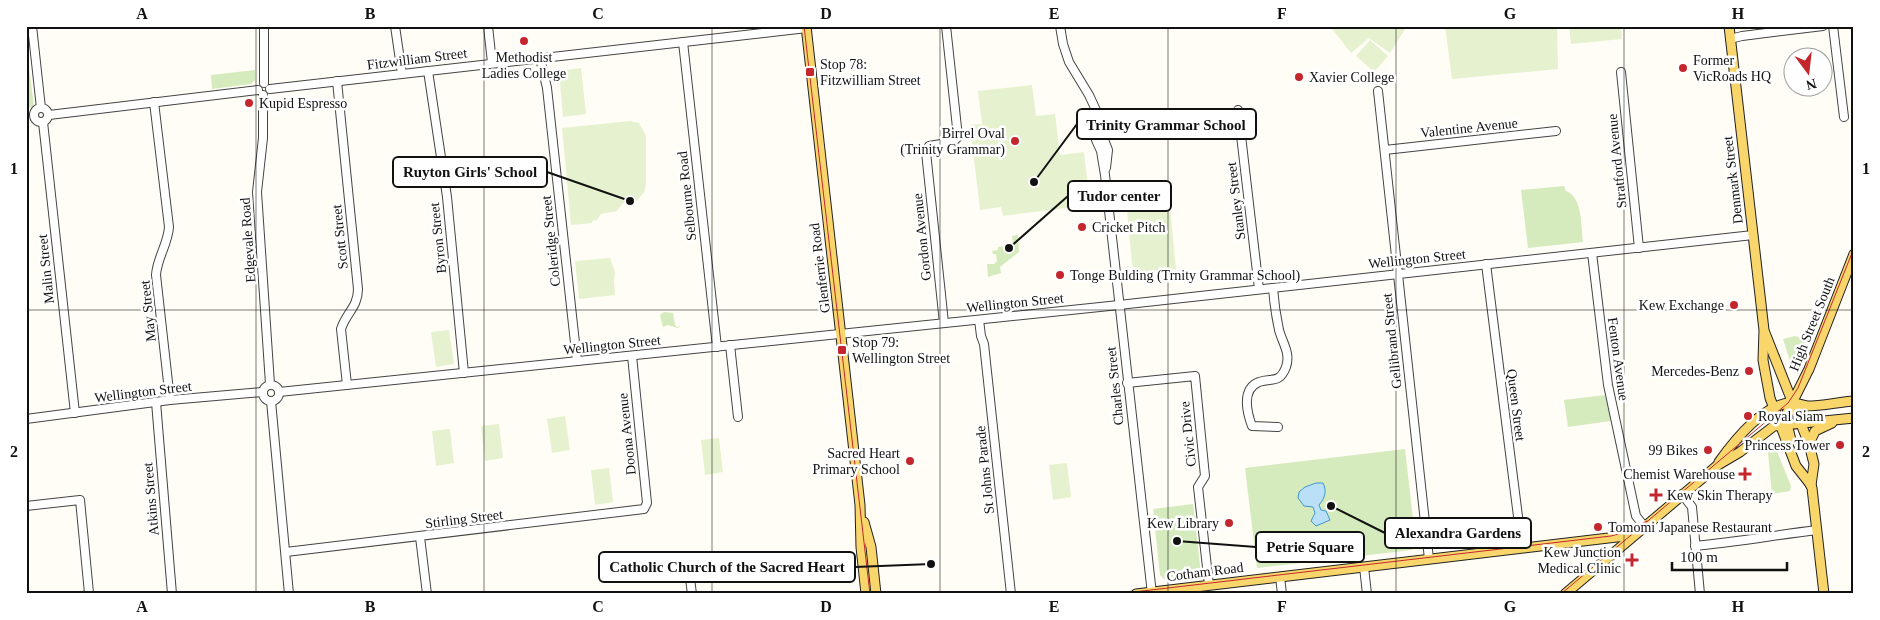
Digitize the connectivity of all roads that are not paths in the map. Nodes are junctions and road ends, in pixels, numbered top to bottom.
1 (32, 26) edge
2 (264, 26) edge
3 (395, 26) edge
4 (488, 26) edge
5 (946, 26) edge
6 (1060, 26) edge
7 (1729, 26) edge
8 (1823, 26) edge
9 (1833, 26) edge
10 (806, 27) edge
11 (1730, 39) junction
12 (682, 42) junction
13 (544, 58) junction
14 (492, 63) junction
15 (428, 71) junction
16 (1621, 72) dead end
17 (402, 74) junction
18 (337, 81) junction
19 (267, 86) junction
20 (1378, 91) dead end
21 (260, 92) junction
22 (154, 102) junction
23 (40, 108) junction
24 (1238, 110) dead end
25 (49, 115) junction
26 (30, 117) edge
27 (1844, 117) dead end
28 (42, 122) junction
29 (1556, 131) dead end
30 (1385, 150) junction
31 (1753, 235) junction
32 (1638, 248) junction
33 (1592, 253) junction
34 (1854, 254) edge
35 (1486, 264) junction
36 (1398, 274) junction
37 (1273, 288) junction
38 (1259, 290) junction
39 (1119, 305) junction
40 (981, 319) junction
41 (944, 323) junction
42 (1764, 330) junction
43 (842, 334) junction
44 (730, 345) junction
45 (716, 347) junction
46 (632, 356) junction
47 (577, 361) junction
48 (464, 373) junction
49 (1128, 383) junction
50 (270, 384) junction
51 (347, 385) junction
52 (262, 392) junction
53 (279, 392) junction
54 (170, 400) junction
55 (272, 401) junction
56 (1854, 401) edge
57 (156, 402) junction
58 (1793, 403) junction
59 (1773, 409) junction
60 (75, 413) junction
61 (738, 417) dead end
62 (1854, 418) edge
63 (26, 419) edge
64 (1843, 419) junction
65 (1802, 423) junction
66 (1783, 425) junction
67 (1278, 427) dead end
68 (1809, 444) junction
69 (1718, 464) junction
70 (1811, 485) junction
71 (1682, 494) junction
72 (26, 506) edge
73 (860, 507) junction
74 (646, 508) joint
75 (1644, 526) junction
76 (1817, 530) junction
77 (1634, 534) junction
78 (420, 537) junction
79 (1695, 546) junction
80 (1522, 548) junction
81 (286, 552) junction
82 (687, 556) dead end
83 (1429, 559) junction
84 (1364, 567) junction
85 (1280, 577) junction
86 (1209, 585) junction
87 (1152, 593) edge
88 (1567, 593) edge
89 (88, 594) edge
90 (172, 594) edge
91 (289, 594) edge
92 (427, 594) edge
93 (692, 594) edge
94 (866, 594) edge
95 (876, 594) edge
96 (1011, 594) edge
97 (1136, 594) edge
98 (1282, 594) edge
99 (1367, 594) edge
100 (1700, 594) edge
101 (1824, 594) edge

1 - 23 street
2 - 19 street
3 - 17 street
4 - 14 street
5 - 41 street, Gordon Avenue
6 - 39 street, Charles Street
7 - 11 main road, Denmark Street
8 - 11 street
9 - 27 street
10 - 12 street, Fitzwilliam Street
10 - 43 main road, Glenferrie Road
11 - 31 main road, Denmark Street
12 - 13 street, Fitzwilliam Street
12 - 45 street, Selbourne Road
13 - 14 street, Fitzwilliam Street
13 - 47 street, Coleridge Street
14 - 15 street, Fitzwilliam Street
15 - 17 street, Fitzwilliam Street
15 - 48 street, Byron Street
16 - 32 street, Stratford Avenue
17 - 18 street, Fitzwilliam Street
18 - 19 street, Fitzwilliam Street
18 - 51 street, Scott Street
19 - 21 street
20 - 30 street, Gellibrand Street
21 - 22 street
21 - 50 street, Edgevale Road
22 - 25 street
22 - 54 street, May Street
23 - 25 street
23 - 26 street
24 - 38 street, Stanley Street
25 - 28 street
26 - 28 street
28 - 60 street, Malin Street
29 - 30 street, Valentine Avenue
30 - 36 street, Gellibrand Street
31 - 32 street, Wellington Street
31 - 42 main road, Denmark Street
32 - 33 street, Wellington Street
33 - 35 street, Wellington Street
33 - 75 street, Fenton Avenue
34 - 58 main road, High Street South
35 - 36 street, Wellington Street
35 - 80 street, Queen Street
36 - 37 street, Wellington Street
36 - 83 street, Gellibrand Street
37 - 38 street, Wellington Street
37 - 67 street
38 - 39 street, Wellington Street
39 - 40 street, Wellington Street
39 - 49 street, Charles Street
40 - 41 street, Wellington Street
40 - 96 street, St Johns Parade
41 - 43 street, Wellington Street
42 - 58 main road, Denmark Street
42 - 59 main road, Denmark Street
43 - 44 street, Wellington Street
43 - 73 main road, Glenferrie Road
44 - 45 street, Wellington Street
44 - 61 street
45 - 46 street, Wellington Street
46 - 47 street, Wellington Street
46 - 74 street, Doona Avenue
47 - 48 street, Wellington Street
48 - 51 street, Wellington Street
49 - 86 street, Civic Drive
49 - 87 street, Charles Street
50 - 52 street
50 - 53 street
51 - 53 street, Wellington Street
52 - 54 street, Wellington Street
52 - 55 street
53 - 55 street
54 - 57 street, Wellington Street
55 - 81 street
56 - 58 main road
57 - 60 street, Wellington Street
57 - 90 street, Atkins Street
58 - 59 main road
58 - 65 main road, Denmark Street
58 - 66 main road, High Street South
59 - 66 main road, Denmark Street
59 - 69 main road
60 - 63 street, Wellington Street
62 - 64 main road
64 - 65 main road
64 - 68 main road
65 - 66 main road
65 - 68 main road, Denmark Street
66 - 69 main road
66 - 70 main road, Denmark Street
68 - 70 main road, Denmark Street
69 - 71 main road
70 - 76 main road, Denmark Street
71 - 75 main road
71 - 79 street
72 - 89 street
73 - 94 main road, Glenferrie Road
73 - 95 main road, Glenferrie Road
74 - 78 street, Stirling Street
75 - 77 main road
76 - 79 street
76 - 101 main road, Denmark Street
77 - 80 main road, Cotham Road
77 - 88 main road
78 - 81 street, Stirling Street
78 - 92 street
79 - 100 street
80 - 83 main road, Cotham Road
81 - 91 street
82 - 93 street
83 - 84 main road, Cotham Road
84 - 85 main road, Cotham Road
84 - 99 street
85 - 86 main road, Cotham Road
85 - 98 street
86 - 87 main road, Cotham Road
87 - 97 main road, Cotham Road

